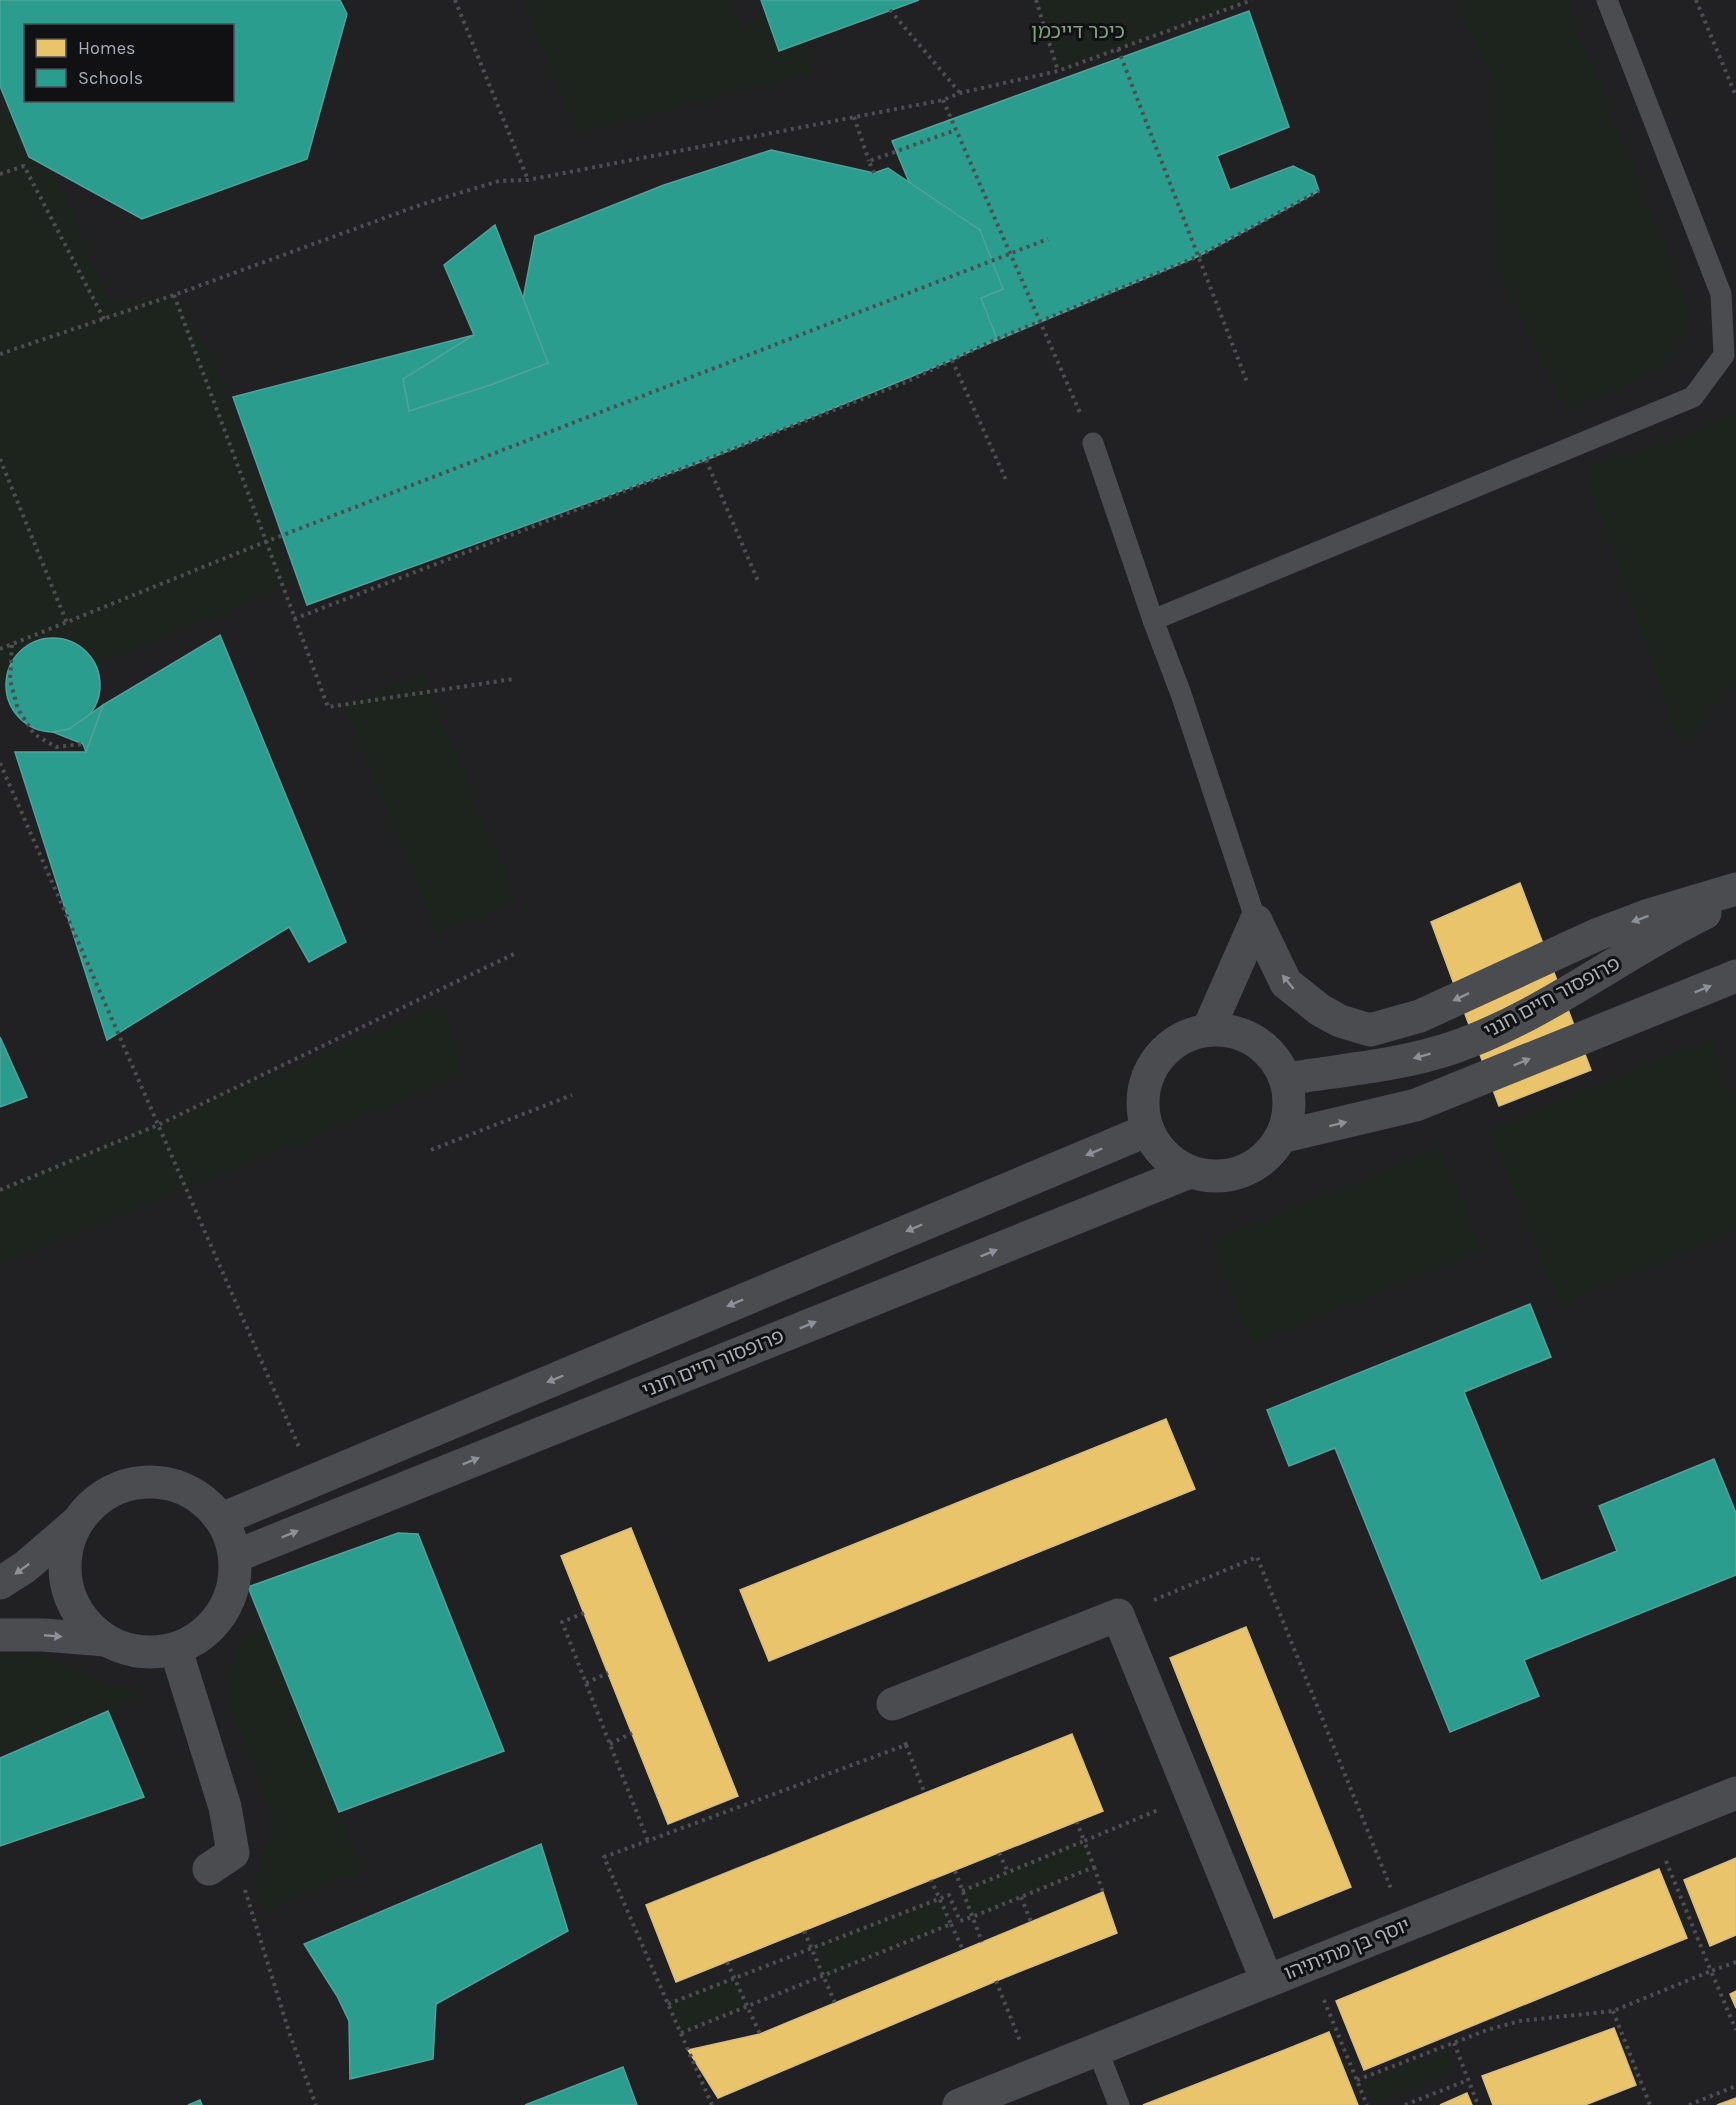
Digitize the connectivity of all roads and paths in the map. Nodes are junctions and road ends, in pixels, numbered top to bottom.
1 (455, 0) edge
2 (1036, 0) edge
3 (1251, 0) edge
4 (1607, 0) edge
5 (1696, 0) edge
6 (890, 10) dead end
7 (1118, 49) junction
8 (1058, 71) junction
9 (960, 93) junction
10 (1736, 96) edge
11 (943, 100) junction
12 (854, 117) junction
13 (956, 130) junction
14 (869, 161) junction
15 (874, 173) dead end
16 (0, 174) edge
17 (528, 180) junction
18 (1319, 191) dead end
19 (1048, 239) dead end
20 (1198, 256) junction
21 (174, 296) junction
22 (104, 319) junction
23 (1040, 321) junction
24 (0, 354) edge
25 (952, 360) junction
26 (1247, 381) dead end
27 (1093, 443) joint
28 (0, 459) edge
29 (706, 460) junction
30 (1006, 480) dead end
31 (265, 542) junction
32 (758, 580) dead end
33 (294, 619) junction
34 (1153, 620) junction
35 (68, 623) junction
36 (12, 645) junction
37 (0, 649) edge
38 (513, 679) dead end
39 (83, 744) dead end
40 (0, 763) edge
41 (1736, 889) edge
42 (1736, 898) edge
43 (1256, 921) junction
44 (514, 954) dead end
45 (1736, 976) edge
46 (1208, 1030) junction
47 (1286, 1079) junction
48 (572, 1095) dead end
49 (158, 1125) junction
50 (1148, 1130) junction
51 (1281, 1137) junction
52 (431, 1150) dead end
53 (1190, 1172) junction
54 (0, 1190) edge
55 (314, 1480) junction
56 (222, 1519) junction
57 (75, 1524) junction
58 (236, 1556) junction
59 (0, 1583) edge
60 (584, 1613) dead end
61 (1118, 1615) junction
62 (0, 1635) edge
63 (105, 1640) junction
64 (176, 1650) junction
65 (608, 1674) dead end
66 (586, 1683) junction
67 (893, 1704) joint
68 (632, 1733) dead end
69 (610, 1744) junction
70 (906, 1745) junction
71 (1736, 1793) edge
72 (925, 1794) dead end
73 (1164, 1808) dead end
74 (1077, 1822) dead end
75 (1650, 1827) junction
76 (648, 1841) junction
77 (1084, 1841) junction
78 (999, 1853) dead end
79 (221, 1861) joint
80 (1094, 1867) junction
81 (955, 1871) dead end
82 (1008, 1872) junction
83 (931, 1880) dead end
84 (962, 1891) junction
85 (1103, 1892) dead end
86 (1021, 1897) junction
87 (939, 1899) junction
88 (972, 1917) junction
89 (1031, 1922) dead end
90 (951, 1924) junction
91 (1406, 1925) junction
92 (804, 1931) dead end
93 (982, 1942) dead end
94 (812, 1948) junction
95 (963, 1950) dead end
96 (727, 1962) dead end
97 (1736, 1962) edge
98 (1309, 1964) junction
99 (1711, 1971) junction
100 (824, 1976) junction
101 (734, 1979) junction
102 (996, 1981) dead end
103 (1267, 1981) junction
104 (835, 2003) dead end
105 (668, 2004) junction
106 (747, 2006) junction
107 (1613, 2011) junction
108 (1736, 2030) edge
109 (681, 2033) junction
110 (760, 2034) dead end
111 (1454, 2043) junction
112 (1097, 2049) junction
113 (1024, 2051) dead end
114 (1357, 2080) junction
115 (1468, 2080) junction
116 (1736, 2086) edge
117 (316, 2105) edge
118 (712, 2105) edge
119 (959, 2105) edge
120 (1119, 2105) edge
121 (1367, 2105) edge
122 (1405, 2105) edge
123 (1478, 2105) edge
124 (1650, 2105) edge
125 (1689, 2105) edge

1 - 17 path
2 - 8 path
3 - 7 path
4 - 34 lane
5 - 10 path
6 - 9 path
7 - 8 path
7 - 20 path
8 - 9 path
9 - 11 path
11 - 12 path
11 - 13 path
12 - 14 path
12 - 17 path
13 - 14 path
13 - 23 path
14 - 15 path
16 - 22 path
17 - 21 path
18 - 20 path
19 - 31 path
20 - 23 path
20 - 26 path
21 - 22 path
21 - 31 path
22 - 24 path
23 - 25 path
23 - 27 path
25 - 29 path
25 - 30 path
27 - 34 lane
28 - 35 path
29 - 32 path
29 - 33 path
31 - 33 path
31 - 35 path
33 - 38 path
34 - 43 lane
35 - 36 path
36 - 37 path
36 - 39 path
40 - 49 path
41 -> 43 street
42 -> 47 street, פרופסור חיים חנני
43 - 46 street
44 - 49 path
51 -> 45 street, פרופסור חיים חנני
46 - 47 street
46 - 50 street
47 - 51 street
48 - 52 path
49 - 54 path
49 - 55 path
50 - 53 street
50 -> 55 street
51 - 53 street
58 -> 53 street, פרופסור חיים חנני
55 - 56 street
56 - 57 street
56 - 58 street
57 -> 59 street
57 - 63 street
58 - 64 street
60 - 66 path
61 - 67 street
61 - 91 path
61 - 103 street
62 -> 63 street
63 - 64 street
64 - 79 street
65 - 66 path
66 - 69 path
67 - 70 path
68 - 69 path
69 - 76 path
70 - 72 path
70 - 76 path
71 - 75 street, יוסף בן מתיתיהו
73 - 77 path
74 - 77 path
75 - 91 street, יוסף בן מתיתיהו
75 - 99 path
76 - 105 path
77 - 80 path
77 - 82 path
78 - 82 path
79 - 117 path
80 - 85 path
80 - 86 path
81 - 84 path
82 - 84 path
83 - 87 path
84 - 88 path
86 - 88 path
86 - 89 path
87 - 88 path
87 - 90 path
87 - 94 path
88 - 93 path
90 - 95 path
90 - 100 path
91 - 98 street, יוסף בן מתיתיהו
92 - 94 path
94 - 100 path
94 - 101 path
96 - 101 path
97 - 99 path
98 - 103 street, יוסף בן מתיתיהו
98 - 114 path
99 - 107 path
99 - 108 path
100 - 104 path
100 - 106 path
101 - 105 path
101 - 106 path
102 - 113 path
103 - 112 street, יוסף בן מתיתיהו
105 - 109 path
106 - 109 path
106 - 110 path
107 - 111 path
107 - 124 path
109 - 118 path
111 - 114 path
111 - 115 path
112 - 119 street, יוסף בן מתיתיהו
112 - 120 lane
114 - 121 path
115 - 122 path
115 - 123 path
116 - 125 path

